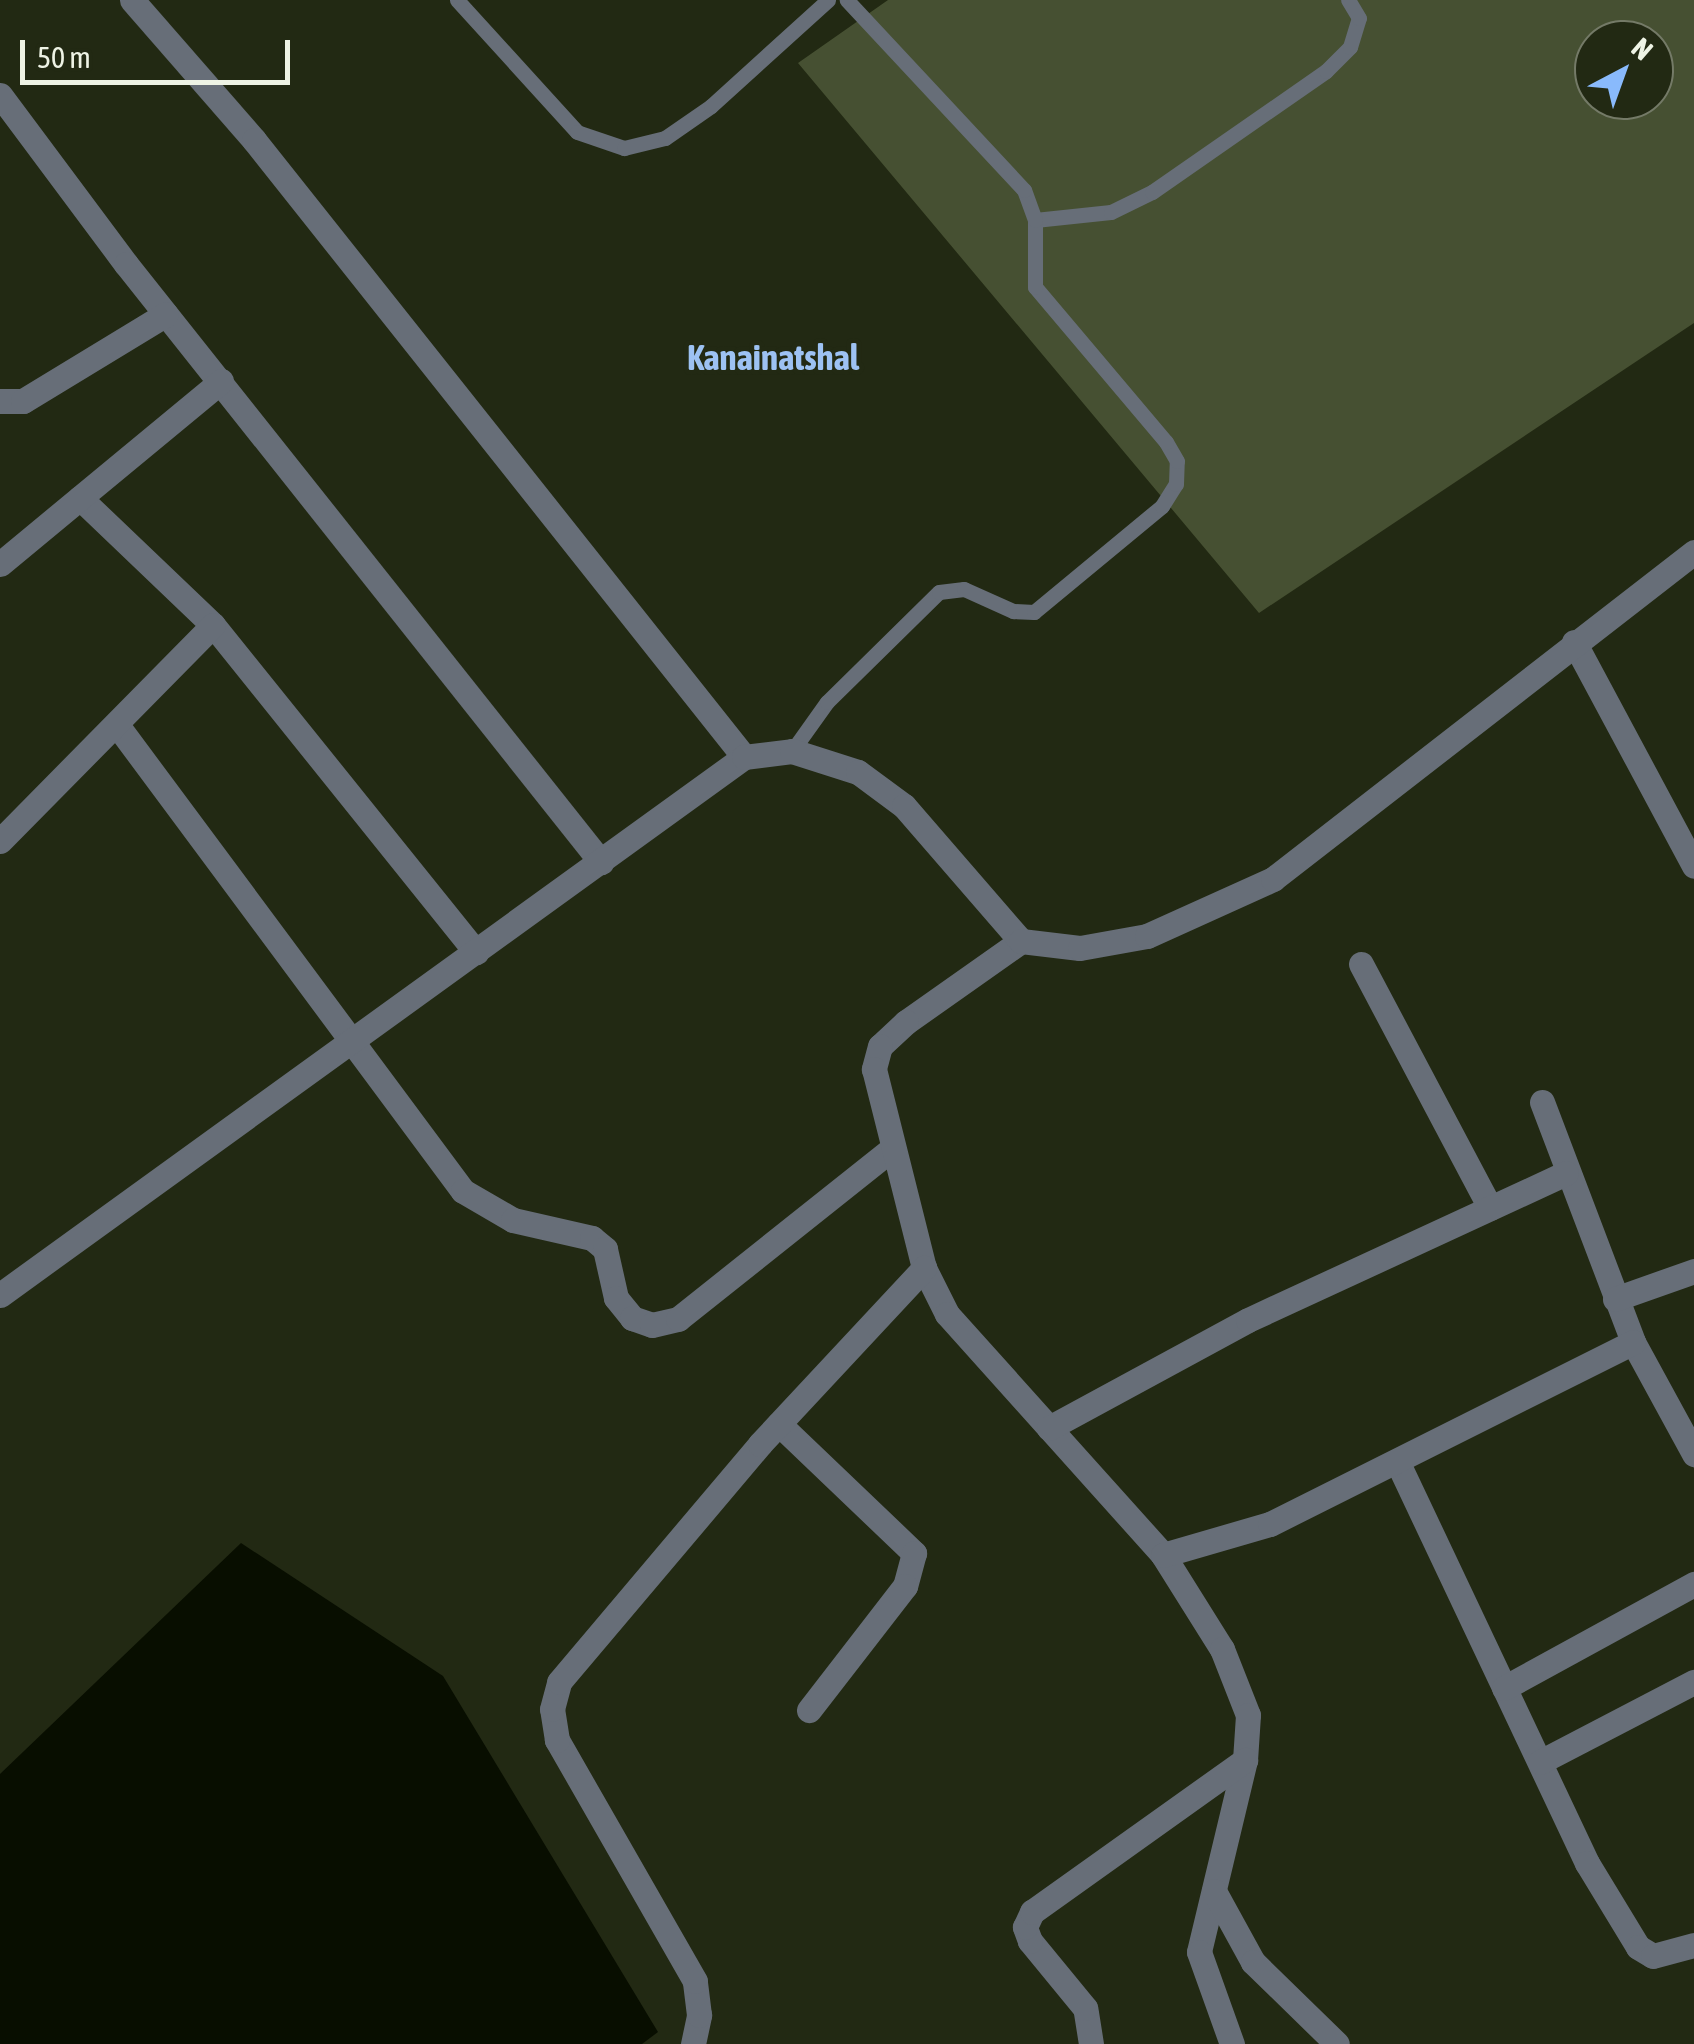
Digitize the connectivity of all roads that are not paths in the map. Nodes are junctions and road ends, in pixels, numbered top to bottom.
1 (132, 0) edge
2 (456, 0) edge
3 (828, 0) edge
4 (847, 0) edge
5 (1348, 0) edge
6 (0, 94) edge
7 (1034, 220) junction
8 (166, 314) junction
9 (220, 381) junction
10 (0, 401) edge
11 (80, 498) junction
12 (1694, 552) edge
13 (0, 564) edge
14 (213, 625) junction
15 (1574, 642) junction
16 (116, 726) junction
17 (792, 752) junction
18 (744, 758) junction
19 (0, 841) edge
20 (601, 862) junction
21 (1694, 866) edge
22 (1021, 942) junction
23 (476, 952) junction
24 (1361, 964) dead end
25 (349, 1043) junction
26 (1542, 1102) dead end
27 (894, 1148) junction
28 (1566, 1173) junction
29 (1490, 1208) junction
30 (924, 1268) junction
31 (1694, 1270) edge
32 (0, 1295) edge
33 (1616, 1300) junction
34 (1634, 1342) junction
35 (779, 1424) junction
36 (1048, 1428) junction
37 (1694, 1454) edge
38 (1397, 1461) junction
39 (1163, 1555) junction
40 (1694, 1584) edge
41 (1694, 1682) edge
42 (1504, 1688) junction
43 (810, 1710) dead end
44 (1245, 1760) junction
45 (1540, 1762) junction
46 (1214, 1891) junction
47 (1694, 1945) edge
48 (693, 2044) edge
49 (1091, 2044) edge
50 (1232, 2044) edge
51 (1336, 2044) edge

1 - 18 street
2 - 3 lane
4 - 7 lane
5 - 7 lane
6 - 8 street
7 - 17 lane
8 - 9 street
8 - 10 street
9 - 11 street
9 - 20 street
11 - 13 street
11 - 14 street
12 - 15 street
14 - 16 street
14 - 23 street
15 - 21 street
15 - 22 street
16 - 19 street
16 - 25 street
17 - 18 street
17 - 22 street
18 - 20 street
20 - 23 street
22 - 27 street
23 - 25 street
24 - 29 street
25 - 27 street
25 - 32 street
26 - 28 street
27 - 30 street
28 - 29 street
28 - 33 street
29 - 36 street
30 - 35 street
30 - 36 street
31 - 33 street
33 - 34 street
34 - 37 street
34 - 38 street
35 - 43 street
35 - 48 street
36 - 39 street
38 - 39 street
38 - 42 street
39 - 44 street
40 - 42 street
41 - 45 street
42 - 45 street
44 - 46 street
44 - 49 street
45 - 47 street
46 - 50 street
46 - 51 street

